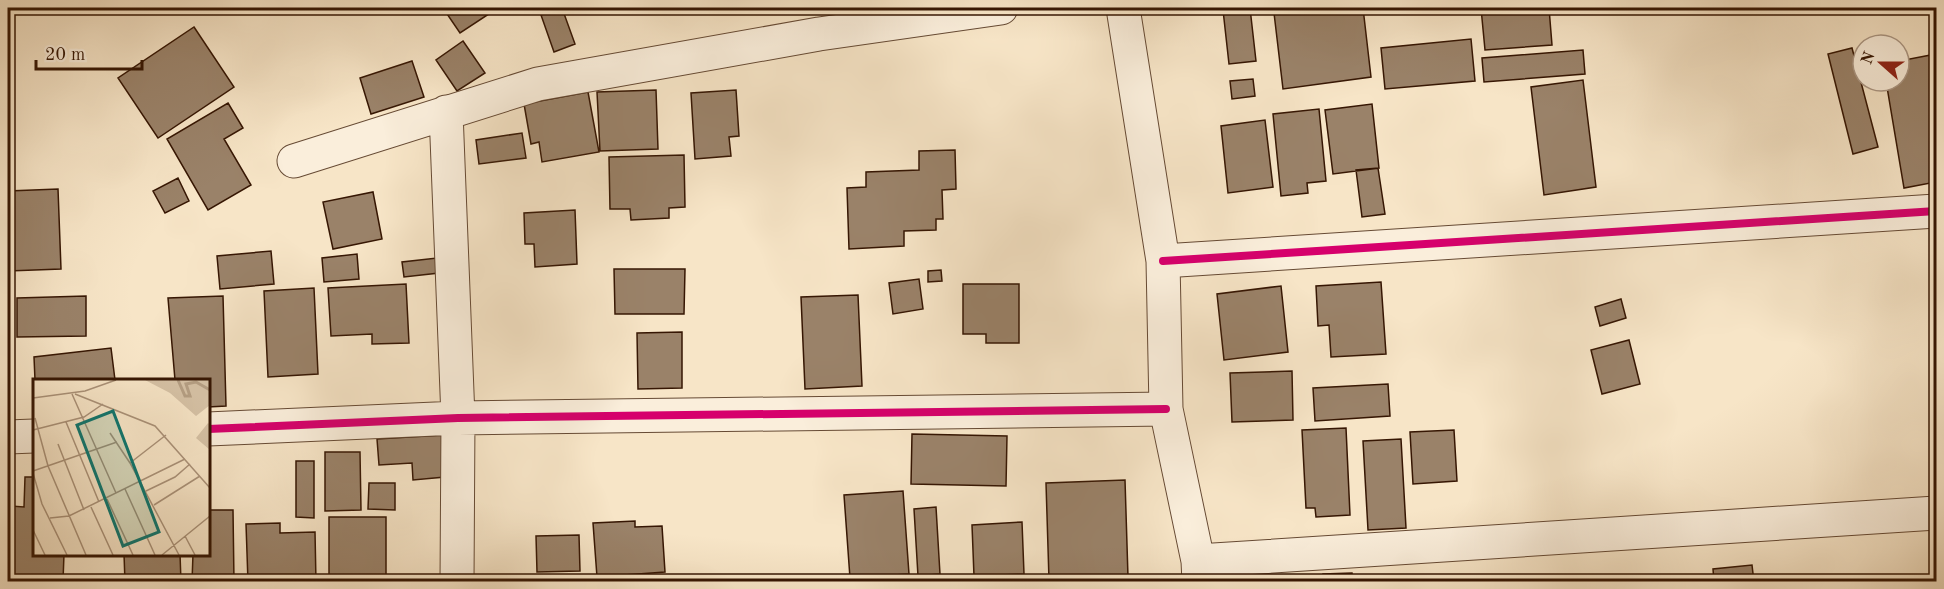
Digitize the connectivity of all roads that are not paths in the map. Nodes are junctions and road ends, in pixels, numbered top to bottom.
1 (1001, 8) edge
2 (1123, 8) edge
3 (817, 21) edge
4 (446, 112) junction
5 (294, 161) dead end
6 (1936, 211) edge
7 (1163, 261) junction
8 (1166, 409) junction
9 (458, 418) junction
10 (210, 429) edge
11 (33, 436) edge
12 (8, 437) edge
13 (1936, 513) edge
14 (1198, 571) edge
15 (457, 582) edge

1 - 3 street
2 - 7 street
3 - 4 street
4 - 5 street
4 - 9 street
6 - 7 street
7 - 8 street
8 - 9 street
8 - 14 street
9 - 10 street
9 - 15 street
11 - 12 street
13 - 14 street

